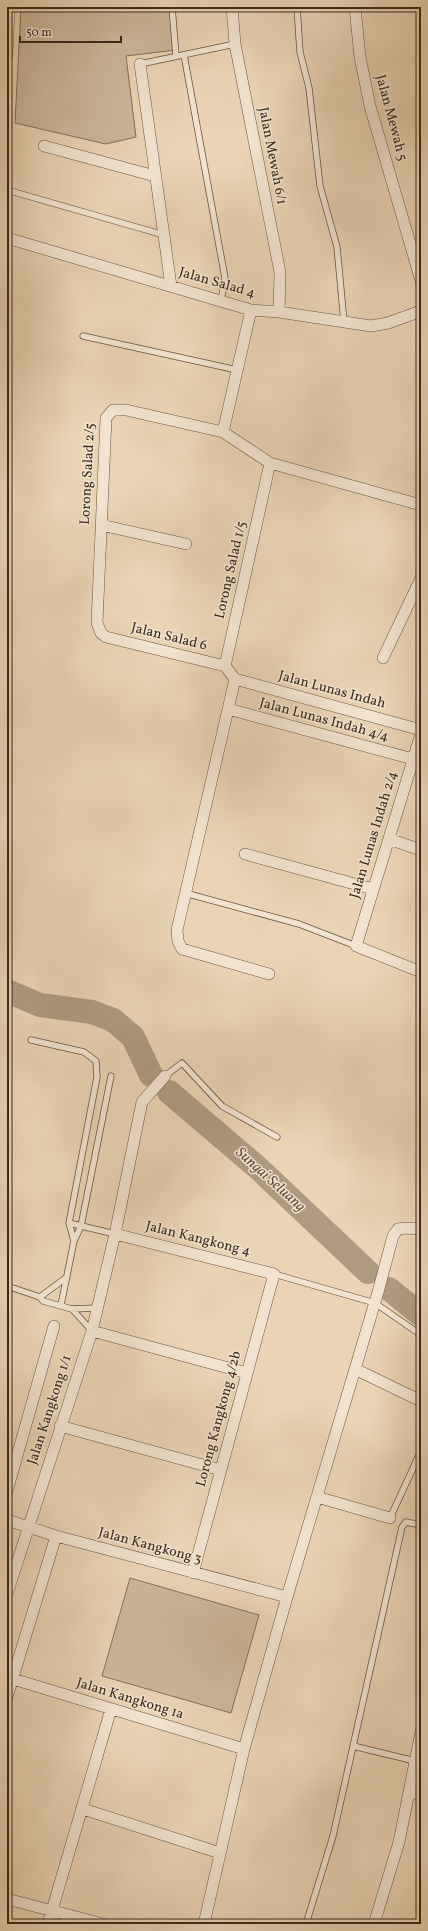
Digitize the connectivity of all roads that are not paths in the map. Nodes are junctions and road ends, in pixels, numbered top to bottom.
1 (9, 7) edge
2 (172, 7) edge
3 (232, 7) edge
4 (297, 7) edge
5 (355, 7) edge
6 (235, 44) junction
7 (7, 48) edge
8 (184, 55) junction
9 (176, 56) junction
10 (140, 64) joint
11 (44, 146) dead end
12 (155, 176) junction
13 (7, 190) edge
14 (164, 235) junction
15 (7, 238) edge
16 (421, 281) edge
17 (171, 286) junction
18 (221, 301) junction
19 (251, 310) junction
20 (421, 311) edge
21 (279, 312) junction
22 (344, 322) junction
23 (83, 336) dead end
24 (237, 370) junction
25 (223, 432) junction
26 (270, 463) junction
27 (421, 505) edge
28 (101, 525) junction
29 (186, 544) dead end
30 (421, 578) edge
31 (106, 637) joint
32 (383, 658) dead end
33 (225, 666) junction
34 (235, 679) junction
35 (228, 709) junction
36 (421, 730) edge
37 (421, 734) edge
38 (413, 759) junction
39 (389, 839) junction
40 (421, 850) edge
41 (245, 854) dead end
42 (373, 889) junction
43 (185, 893) junction
44 (356, 946) junction
45 (421, 972) edge
46 (269, 974) dead end
47 (31, 1040) dead end
48 (111, 1076) dead end
49 (166, 1076) joint
50 (277, 1137) dead end
51 (69, 1223) junction
52 (81, 1226) junction
53 (421, 1229) edge
54 (115, 1234) junction
55 (74, 1241) junction
56 (274, 1274) junction
57 (67, 1277) junction
58 (7, 1286) edge
59 (40, 1297) junction
60 (377, 1297) junction
61 (61, 1305) junction
62 (98, 1308) junction
63 (72, 1309) junction
64 (54, 1326) dead end
65 (92, 1332) junction
66 (421, 1335) edge
67 (355, 1369) junction
68 (247, 1373) junction
69 (421, 1402) edge
70 (60, 1426) junction
71 (421, 1451) edge
72 (221, 1470) junction
73 (7, 1492) edge
74 (317, 1497) junction
75 (390, 1518) joint
76 (7, 1520) edge
77 (421, 1525) edge
78 (28, 1527) junction
79 (56, 1536) junction
80 (193, 1573) junction
81 (7, 1594) edge
82 (287, 1597) junction
83 (10, 1679) edge
84 (7, 1697) edge
85 (111, 1709) junction
86 (421, 1732) edge
87 (353, 1746) junction
88 (244, 1749) junction
89 (415, 1761) junction
90 (409, 1791) junction
91 (421, 1795) edge
92 (83, 1808) junction
93 (220, 1853) junction
94 (7, 1899) edge
95 (51, 1910) junction
96 (48, 1924) edge
97 (103, 1924) edge
98 (204, 1924) edge
99 (306, 1924) edge
100 (374, 1924) edge

1 - 7 street
2 - 9 lane
3 - 6 street, Jalan Mewah 6/1
4 - 22 lane
5 - 16 street, Jalan Mewah 5
6 - 8 lane
6 - 21 street, Jalan Mewah 6/1
8 - 9 lane
8 - 18 lane
9 - 10 lane
10 - 12 street
11 - 12 street
12 - 14 street
13 - 14 lane
14 - 17 street
15 - 17 street, Jalan Salad 4
17 - 18 street, Jalan Salad 4
18 - 19 street, Jalan Salad 4
19 - 21 street, Jalan Salad 4
19 - 24 street
20 - 22 street, Jalan Salad 4
21 - 22 street, Jalan Salad 4
23 - 24 lane
24 - 25 street
25 - 26 street, Lorong Salad 2/5
25 - 28 street, Lorong Salad 2/5
26 - 27 street, Lorong Salad 2/5
26 - 33 street, Lorong Salad 1/5
28 - 29 street
28 - 31 street, Lorong Salad 2/5
30 - 32 street
31 - 33 street, Jalan Salad 6
33 - 34 street
34 - 35 street
34 - 36 street, Jalan Lunas Indah
35 - 38 street, Jalan Lunas Indah 4/4
35 - 43 street
37 - 38 street, Jalan Lunas Indah 2/4
38 - 39 street, Jalan Lunas Indah 2/4
39 - 40 street
39 - 42 street, Jalan Lunas Indah 2/4
41 - 42 street
42 - 44 street, Jalan Lunas Indah 2/4
43 - 44 lane
43 - 46 street
44 - 45 street
47 - 51 lane
48 - 52 lane
49 - 50 lane
49 - 54 street, Jalan Kangkong 1/1
51 - 52 lane
51 - 55 lane
52 - 54 lane
52 - 55 lane
53 - 60 street
54 - 56 street, Jalan Kangkong 4
54 - 62 street, Jalan Kangkong 1/1
55 - 57 lane
56 - 60 lane
56 - 68 street, Lorong Kangkong 4/2b
57 - 59 lane
57 - 61 lane
58 - 59 lane
59 - 61 lane
60 - 66 lane
60 - 67 street
61 - 63 lane
62 - 63 lane
62 - 65 street, Jalan Kangkong 1/1
63 - 65 lane
64 - 73 street
65 - 68 street
65 - 70 street, Jalan Kangkong 1/1
67 - 69 street
67 - 74 street
68 - 72 street, Lorong Kangkong 4/2b
70 - 72 street
70 - 78 street, Jalan Kangkong 1/1
71 - 75 lane
72 - 80 street, Lorong Kangkong 4/2b
74 - 75 street
74 - 82 street
76 - 78 street, Jalan Kangkong 3
77 - 87 lane
78 - 79 street, Jalan Kangkong 3
78 - 81 street, Jalan Kangkong 1/1
79 - 80 street, Jalan Kangkong 3
79 - 83 street
80 - 82 street, Jalan Kangkong 3
82 - 88 street
83 - 84 street
83 - 85 street, Jalan Kangkong 1a
85 - 88 street, Jalan Kangkong 1a
85 - 92 street
86 - 89 street
87 - 89 lane
87 - 99 lane
88 - 93 street
89 - 90 street
90 - 91 street
90 - 100 street
92 - 93 street
92 - 95 street
93 - 98 street
94 - 95 street
95 - 96 street
95 - 97 street

